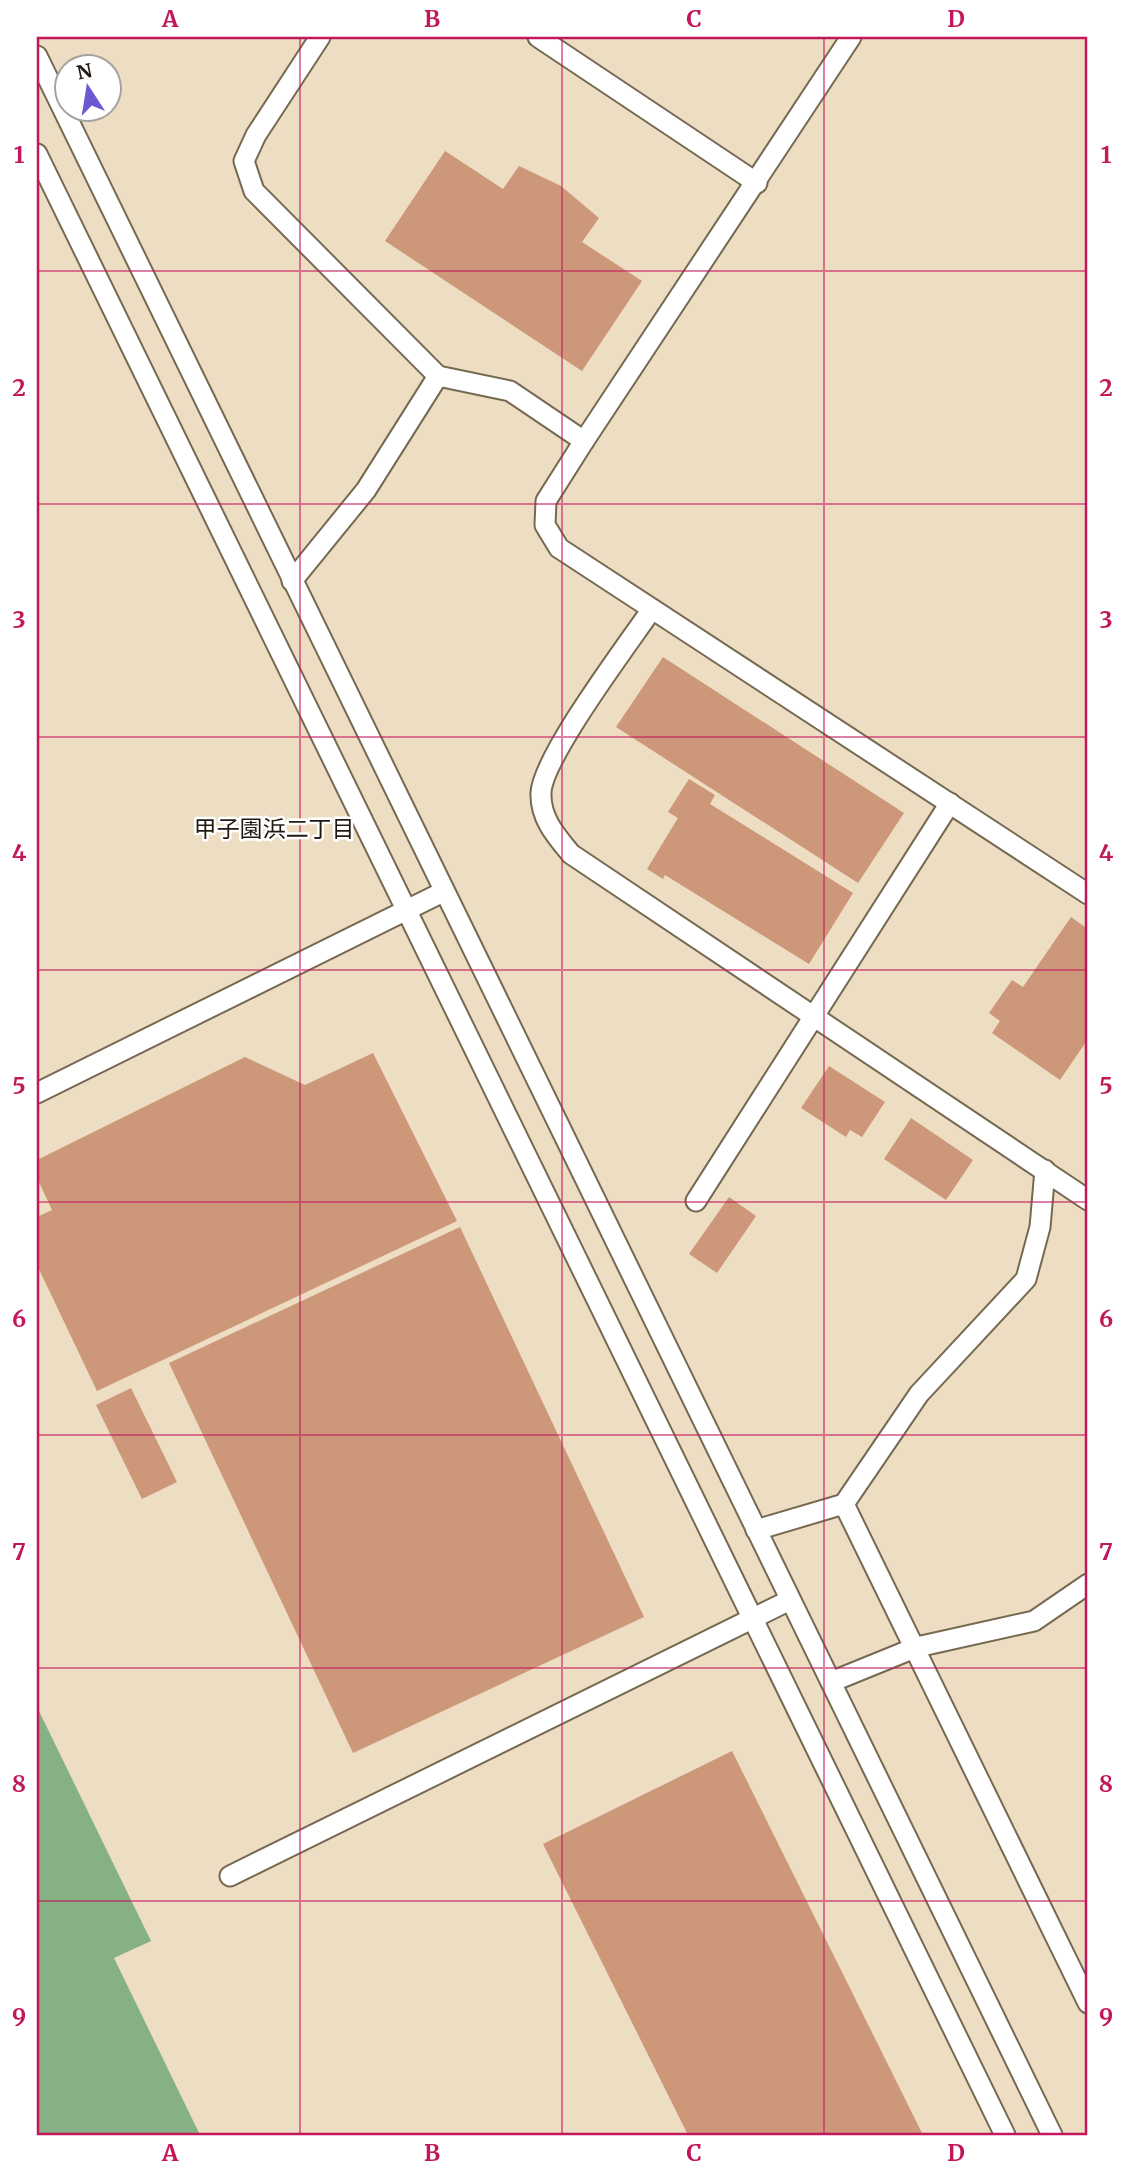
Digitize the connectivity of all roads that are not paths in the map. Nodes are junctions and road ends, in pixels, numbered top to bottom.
1 (320, 37) edge
2 (538, 37) edge
3 (851, 37) edge
4 (37, 56) edge
5 (37, 154) edge
6 (757, 183) junction
7 (439, 376) junction
8 (584, 441) junction
9 (292, 581) junction
10 (652, 609) junction
11 (950, 803) junction
12 (443, 892) junction
13 (1088, 894) edge
14 (407, 909) junction
15 (814, 1016) junction
16 (37, 1093) edge
17 (1045, 1170) junction
18 (1088, 1199) edge
19 (696, 1201) dead end
20 (844, 1504) junction
21 (756, 1530) junction
22 (1088, 1584) edge
23 (790, 1600) junction
24 (752, 1617) junction
25 (917, 1647) junction
26 (831, 1682) junction
27 (230, 1876) dead end
28 (1088, 2003) edge
29 (1005, 2135) edge
30 (1052, 2135) edge

1 - 7 lane
2 - 6 lane
3 - 6 lane
4 - 9 lane
5 - 14 lane
6 - 8 lane
7 - 8 lane
7 - 9 lane
8 - 10 lane
9 - 12 lane
10 - 11 lane
10 - 15 lane
11 - 13 lane
11 - 15 lane
12 - 14 lane
12 - 21 lane
14 - 16 lane
14 - 24 lane
15 - 17 lane
15 - 19 lane
17 - 18 lane
17 - 20 lane
20 - 21 lane
20 - 25 lane
21 - 23 lane
22 - 25 lane
23 - 24 lane
23 - 26 lane
24 - 27 lane
24 - 29 lane
25 - 26 lane
25 - 28 lane
26 - 30 lane

